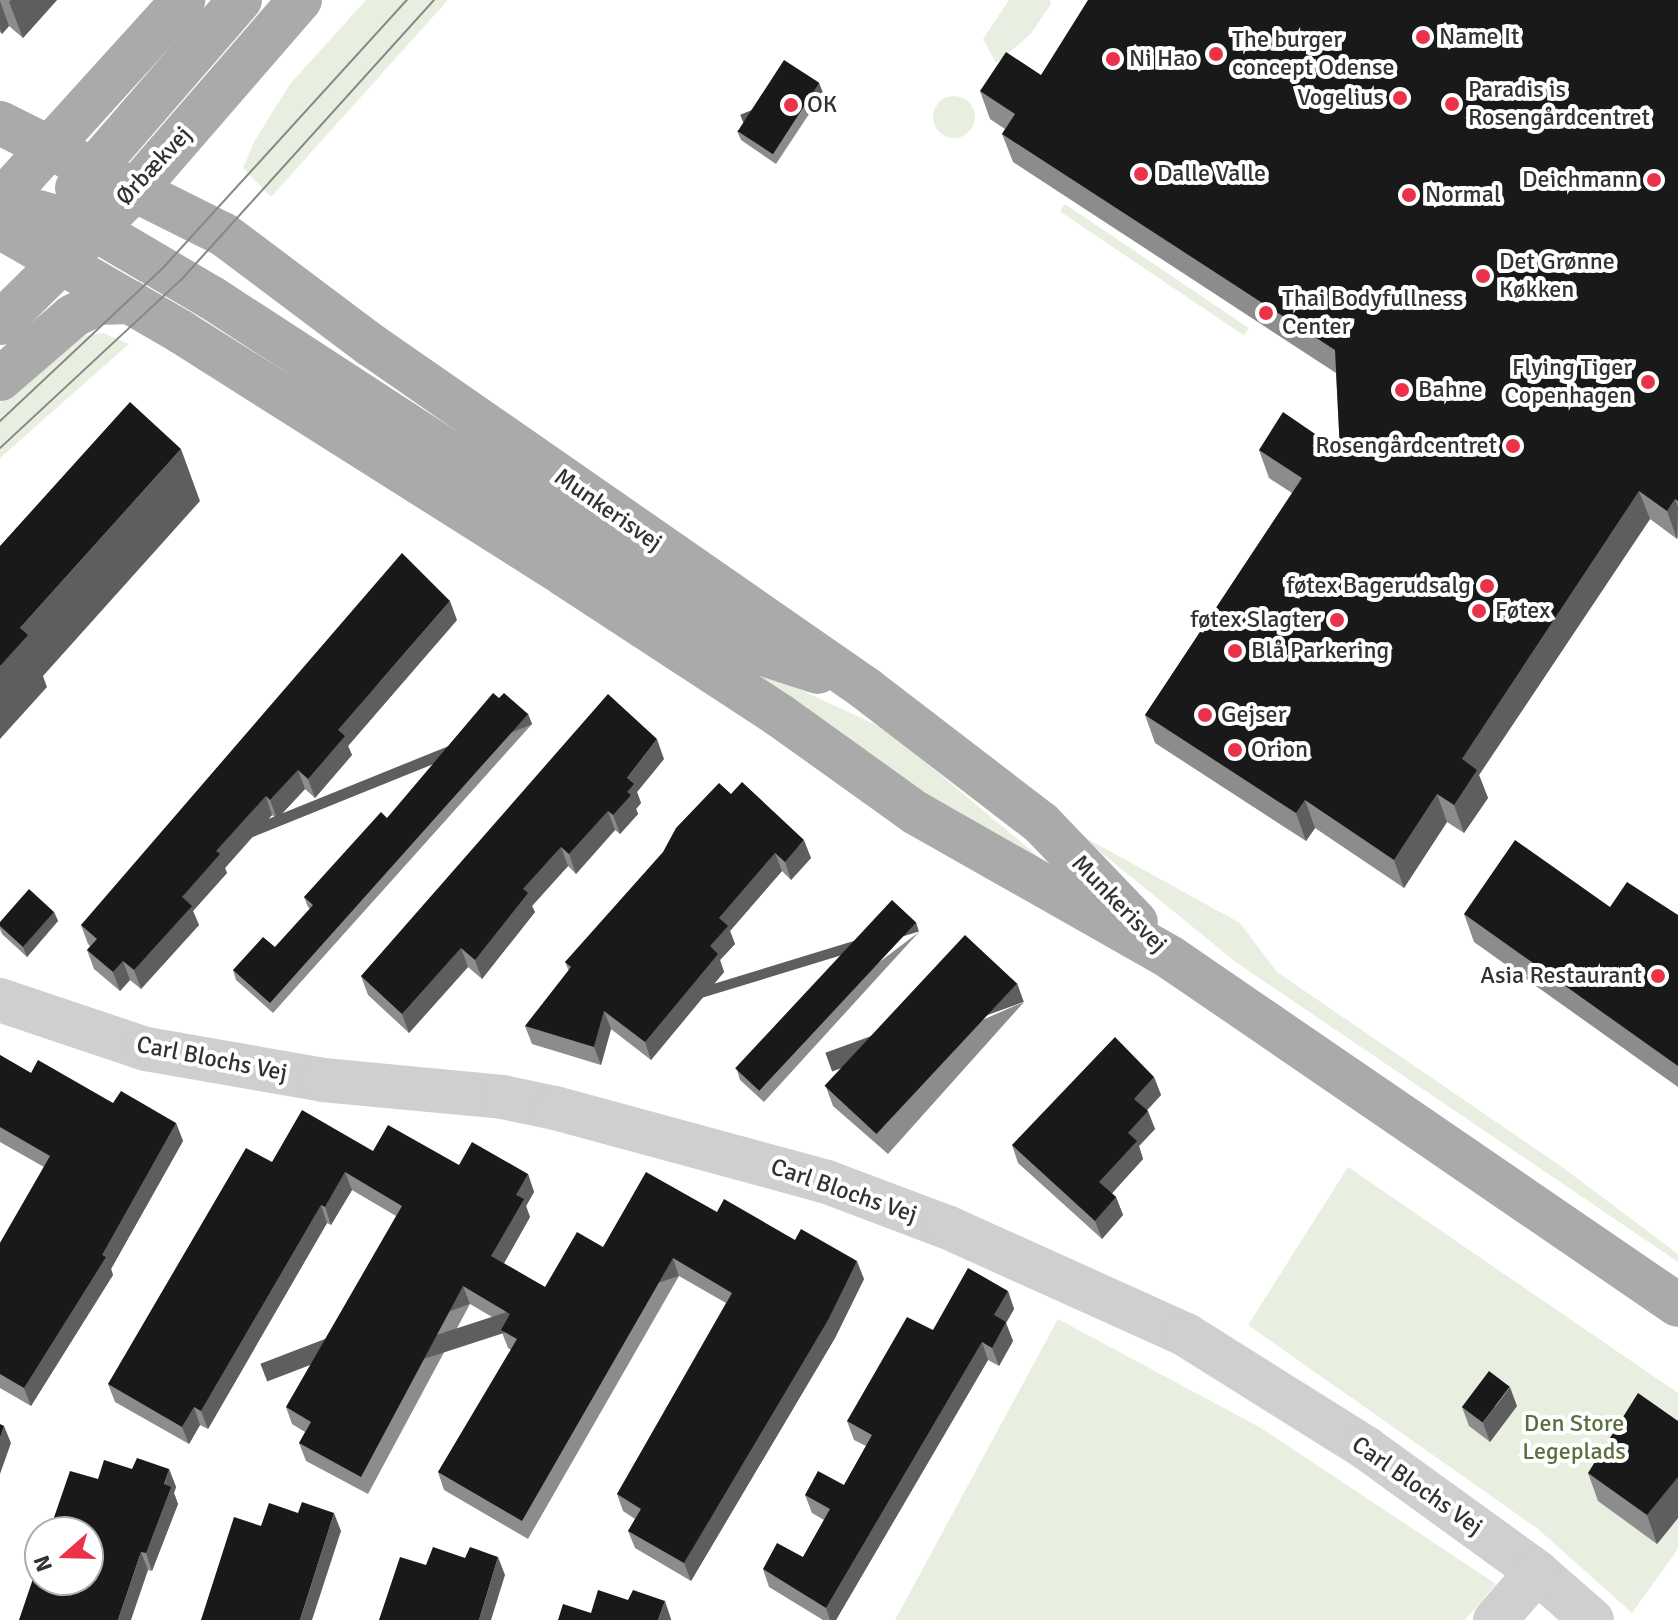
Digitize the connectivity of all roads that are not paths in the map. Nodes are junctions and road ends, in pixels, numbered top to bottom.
1 (147, 0) edge
2 (183, 0) edge
3 (240, 0) edge
4 (300, 0) edge
5 (20, 132) edge
6 (137, 188) junction
7 (33, 208) edge
8 (61, 262) junction
9 (130, 302) junction
10 (0, 323) edge
11 (0, 379) edge
12 (865, 688) junction
13 (1171, 958) junction
14 (0, 1000) edge
15 (1678, 1305) edge
16 (1537, 1572) junction
17 (1495, 1620) edge
18 (1592, 1620) edge

1 - 5 main road
2 - 5 main road
3 - 7 main road
4 - 6 main road, Ørbækvej
5 - 7 main road, Munkerisvej
6 - 7 main road, Munkerisvej
6 - 12 main road, Munkerisvej
7 - 8 main road, Munkerisvej
7 - 12 main road
8 - 9 main road, Munkerisvej
8 - 10 main road
9 - 11 main road
9 - 13 main road, Munkerisvej
12 - 13 main road, Munkerisvej
13 - 15 main road, Munkerisvej
14 - 16 street, Carl Blochs Vej
16 - 17 street
16 - 18 street, Carl Blochs Vej

